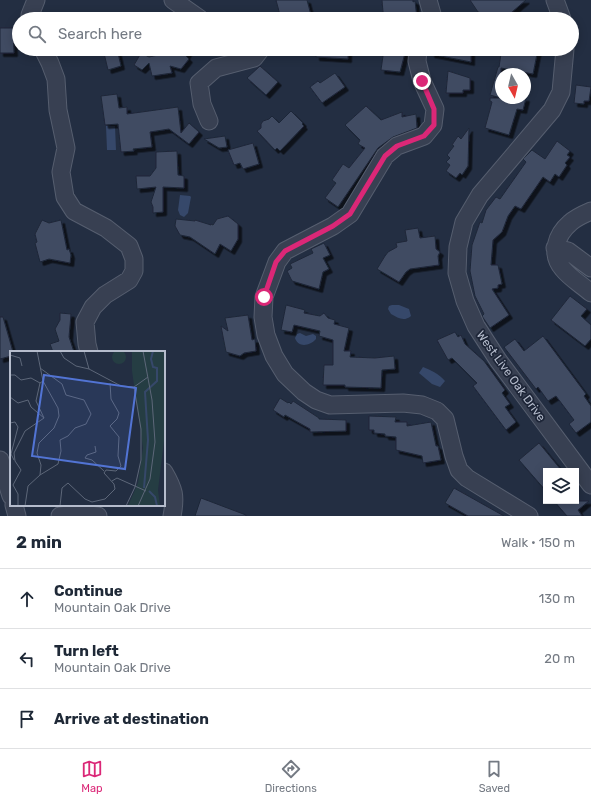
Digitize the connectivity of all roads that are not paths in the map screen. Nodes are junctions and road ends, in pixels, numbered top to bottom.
1 (36, 0) edge
2 (173, 0) edge
3 (428, 0) edge
4 (555, 0) edge
5 (31, 12) edge
6 (190, 12) edge
7 (431, 12) edge
8 (559, 12) edge
9 (46, 56) edge
10 (256, 56) edge
11 (417, 56) edge
12 (564, 56) edge
13 (209, 121) dead end
14 (591, 211) edge
15 (555, 248) junction
16 (591, 268) edge
17 (591, 293) edge
18 (89, 351) edge
19 (0, 460) edge
20 (165, 474) edge
21 (591, 483) edge
22 (10, 493) edge
23 (14, 506) edge
24 (17, 516) edge
25 (60, 516) edge
26 (98, 516) edge
27 (172, 516) edge
28 (530, 516) edge

1 - 5 street
2 - 6 street
3 - 7 street
4 - 8 street
9 - 18 street
10 - 13 street
11 - 28 street
12 - 21 street, West Live Oak Drive
14 - 15 street
15 - 16 street
15 - 17 street
19 - 22 street
20 - 27 street
23 - 24 street
25 - 26 street

